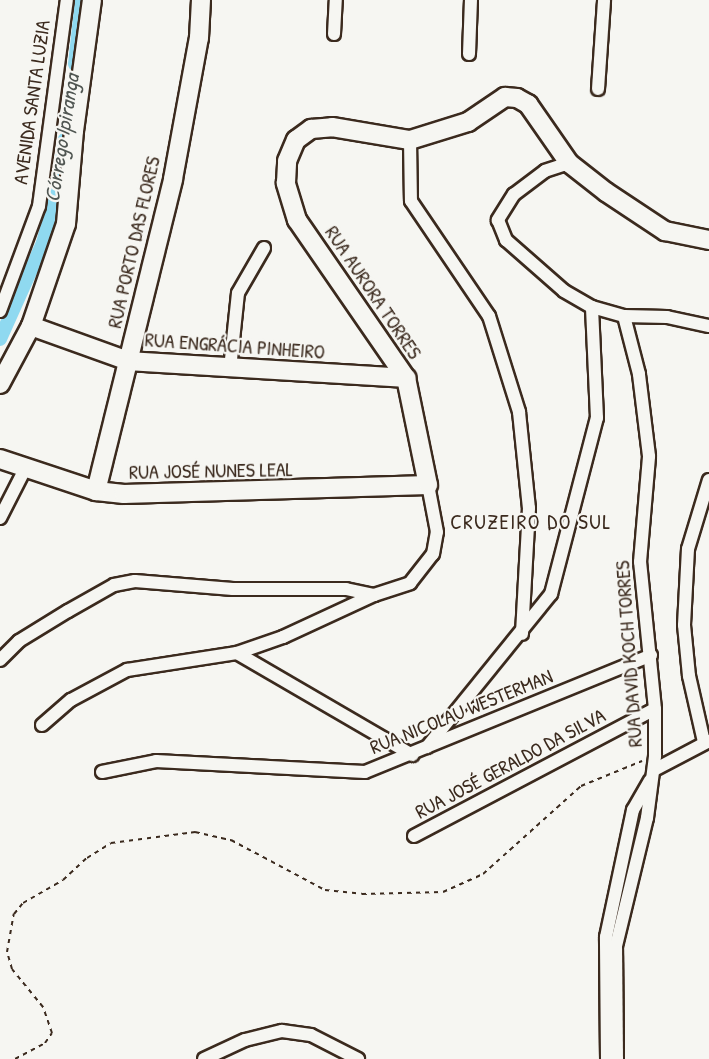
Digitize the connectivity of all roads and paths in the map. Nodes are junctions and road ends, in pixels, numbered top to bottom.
1 (67, 0) edge
2 (92, 0) edge
3 (201, 0) edge
4 (336, 0) edge
5 (471, 0) edge
6 (604, 0) edge
7 (334, 34) dead end
8 (469, 54) dead end
9 (598, 89) dead end
10 (410, 140) junction
11 (569, 163) junction
12 (709, 240) edge
13 (264, 248) dead end
14 (592, 308) junction
15 (0, 311) edge
16 (624, 316) junction
17 (30, 326) junction
18 (709, 326) edge
19 (128, 361) junction
20 (230, 369) junction
21 (406, 378) junction
22 (0, 384) edge
23 (0, 459) edge
24 (25, 469) junction
25 (709, 480) edge
26 (428, 485) junction
27 (96, 491) junction
28 (0, 518) edge
29 (374, 595) junction
30 (522, 634) junction
31 (237, 653) junction
32 (651, 655) junction
33 (0, 660) edge
34 (655, 709) junction
35 (42, 725) dead end
36 (707, 742) edge
37 (426, 748) junction
38 (412, 754) junction
39 (655, 756) junction
40 (102, 772) dead end
41 (653, 773) junction
42 (414, 836) dead end
43 (15, 1059) edge
44 (204, 1059) edge
45 (358, 1059) edge
46 (607, 1059) edge
47 (617, 1059) edge

1 - 15 street, AVENIDA SANTA LUZIA
2 - 17 street
3 - 19 street, RUA PORTO DAS FLORES
4 - 7 street
5 - 8 street
6 - 9 street
10 - 11 street, RUA AURORA TORRES
10 - 21 street, RUA AURORA TORRES
10 - 30 street
11 - 12 street, RUA AURORA TORRES
11 - 14 street
13 - 20 street
14 - 16 street
14 - 30 street
16 - 18 street
16 - 32 street, RUA DAVID KOCH TORRES
17 - 19 street, RUA ENGRÁCIA PINHEIRO
17 - 22 street
19 - 20 street, RUA ENGRÁCIA PINHEIRO
19 - 27 street, RUA PORTO DAS FLORES
20 - 21 street, RUA ENGRÁCIA PINHEIRO
21 - 26 street, RUA AURORA TORRES
23 - 24 street, RUA JOSÉ NUNES LEAL
24 - 27 street, RUA JOSÉ NUNES LEAL
24 - 28 street
25 - 36 street
26 - 27 street, RUA JOSÉ NUNES LEAL
26 - 29 street, RUA AURORA TORRES
29 - 31 street, RUA AURORA TORRES
29 - 33 street
30 - 37 street
31 - 35 street, RUA AURORA TORRES
31 - 38 street
32 - 34 street, RUA DAVID KOCH TORRES
32 - 37 street, RUA NICOLAU WESTERMAN
34 - 39 street, RUA DAVID KOCH TORRES
34 - 42 street, RUA JOSÉ GERALDO DA SILVA
36 - 41 street
37 - 38 street, RUA NICOLAU WESTERMAN
38 - 40 street, RUA NICOLAU WESTERMAN
39 - 41 street, RUA DAVID KOCH TORRES
39 - 43 path
41 - 46 street, RUA DAVID KOCH TORRES
41 - 47 street, RUA DAVID KOCH TORRES
44 - 45 street

